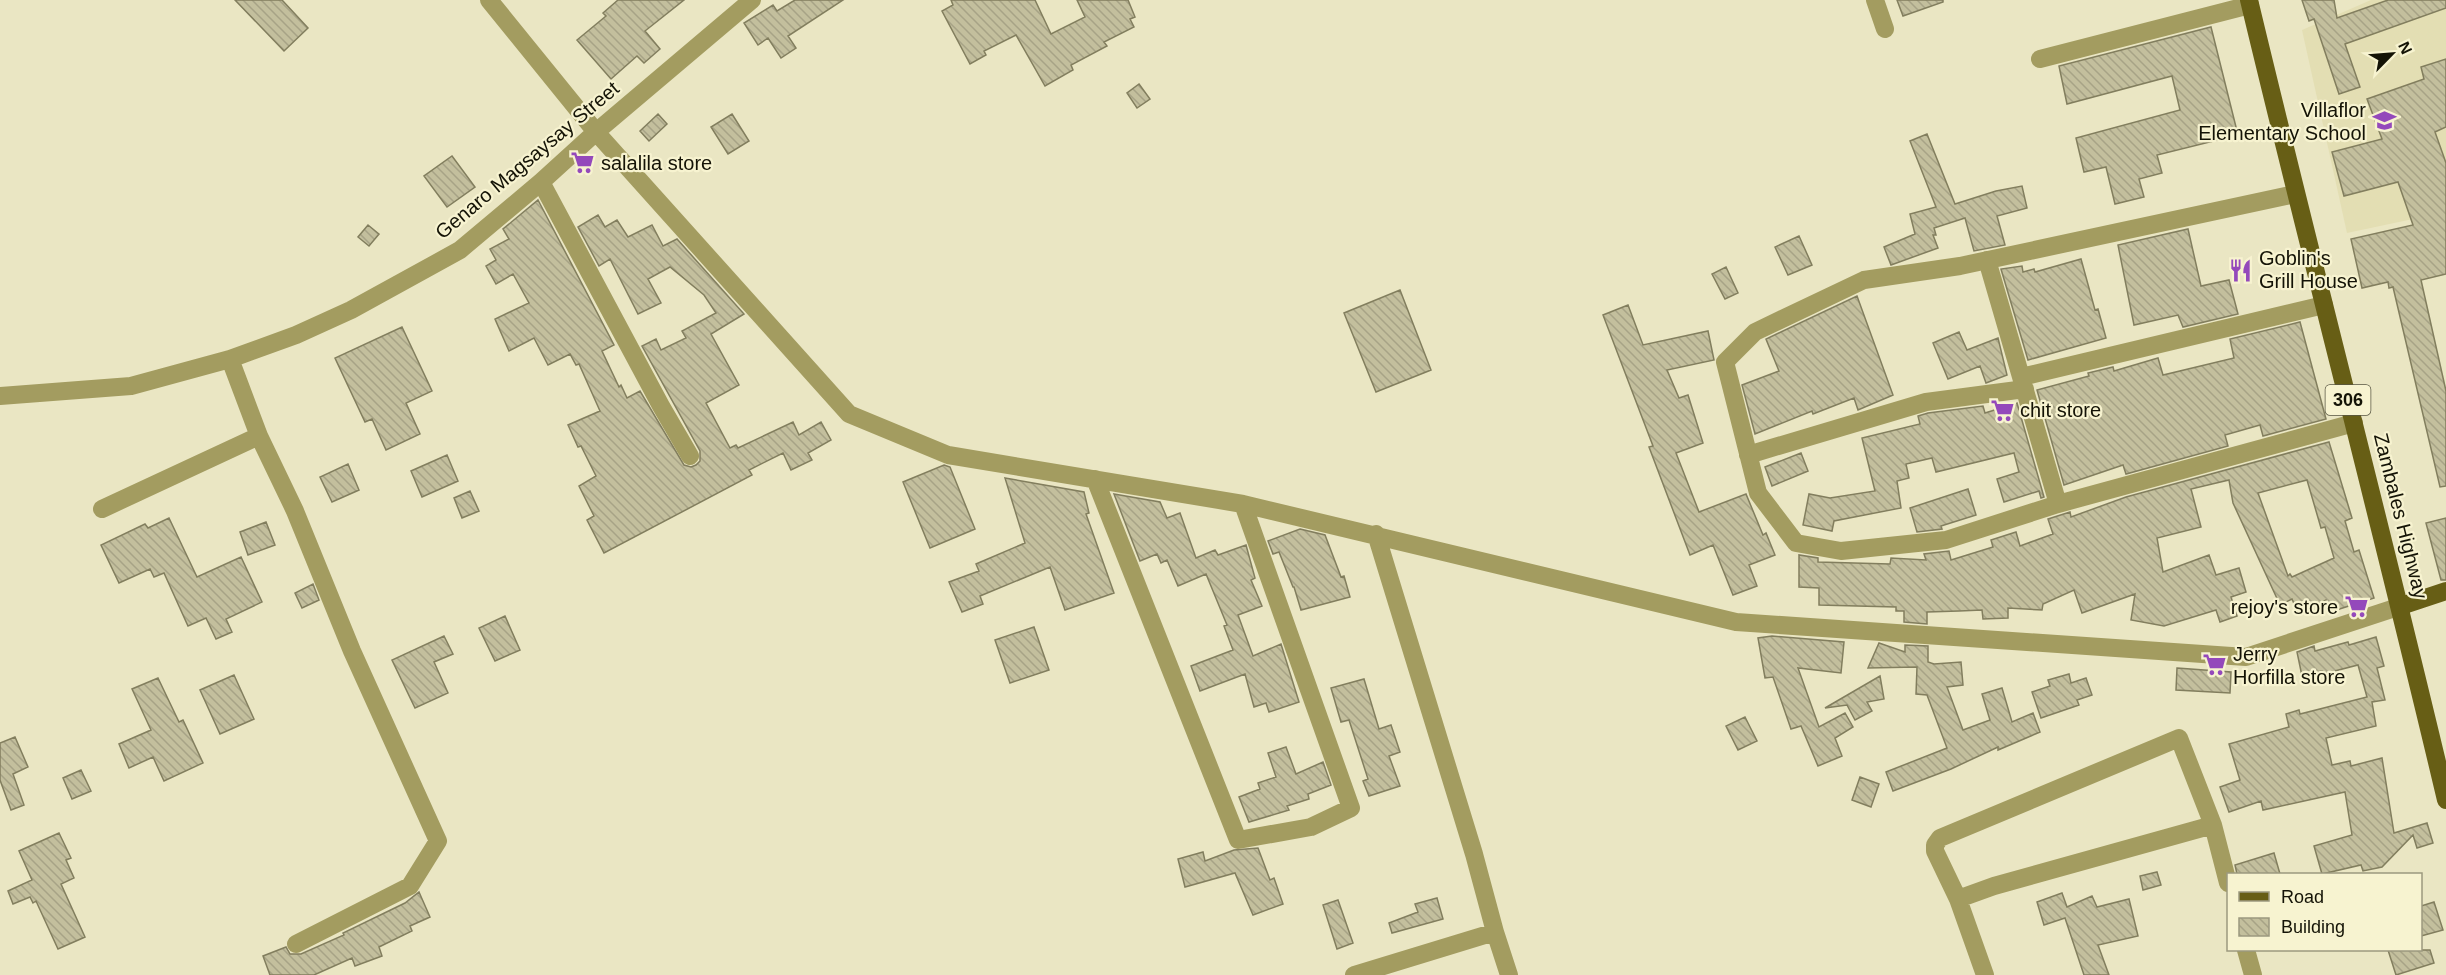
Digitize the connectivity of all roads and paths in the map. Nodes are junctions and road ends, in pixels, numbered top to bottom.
1 (489, 0) edge
2 (752, 0) edge
3 (1875, 0) edge
4 (2250, 3) edge
5 (1885, 29) dead end
6 (2040, 59) dead end
7 (596, 132) junction
8 (541, 182) junction
9 (2295, 194) junction
10 (1988, 260) junction
11 (2324, 305) junction
12 (230, 359) junction
13 (2023, 383) junction
14 (0, 396) edge
15 (2354, 423) junction
16 (260, 436) junction
17 (1749, 455) junction
18 (690, 456) dead end
19 (1095, 479) junction
20 (1243, 504) junction
21 (2058, 504) junction
22 (102, 509) dead end
23 (1376, 534) junction
24 (2446, 591) edge
25 (2401, 606) junction
26 (2446, 800) edge
27 (2213, 825) junction
28 (2227, 876) edge
29 (1958, 899) junction
30 (1495, 932) junction
31 (296, 944) dead end
32 (2246, 951) edge
33 (1354, 975) edge
34 (1509, 975) edge
35 (1985, 975) edge
36 (2253, 975) edge

1 - 7 street
2 - 7 street, Genaro Magsaysay Street
3 - 5 street
4 - 6 street
4 - 9 main road, Zambales Highway / 306
7 - 8 street, Genaro Magsaysay Street
7 - 19 street
8 - 12 street, Genaro Magsaysay Street
8 - 18 street
9 - 10 street
9 - 11 main road, Zambales Highway / 306
10 - 13 street
10 - 17 street
11 - 13 street
11 - 15 main road, Zambales Highway / 306
12 - 14 street, Genaro Magsaysay Street
12 - 16 street
13 - 17 street
13 - 21 street
15 - 21 street
15 - 25 main road, Zambales Highway / 306
16 - 22 street
16 - 31 street
17 - 21 street
19 - 20 street
19 - 20 street
20 - 23 street
23 - 25 street
23 - 30 street
24 - 25 main road
25 - 26 main road, Zambales Highway / 306
27 - 28 street
27 - 29 street
27 - 29 street
29 - 35 street
30 - 33 street
30 - 34 street
32 - 36 street

